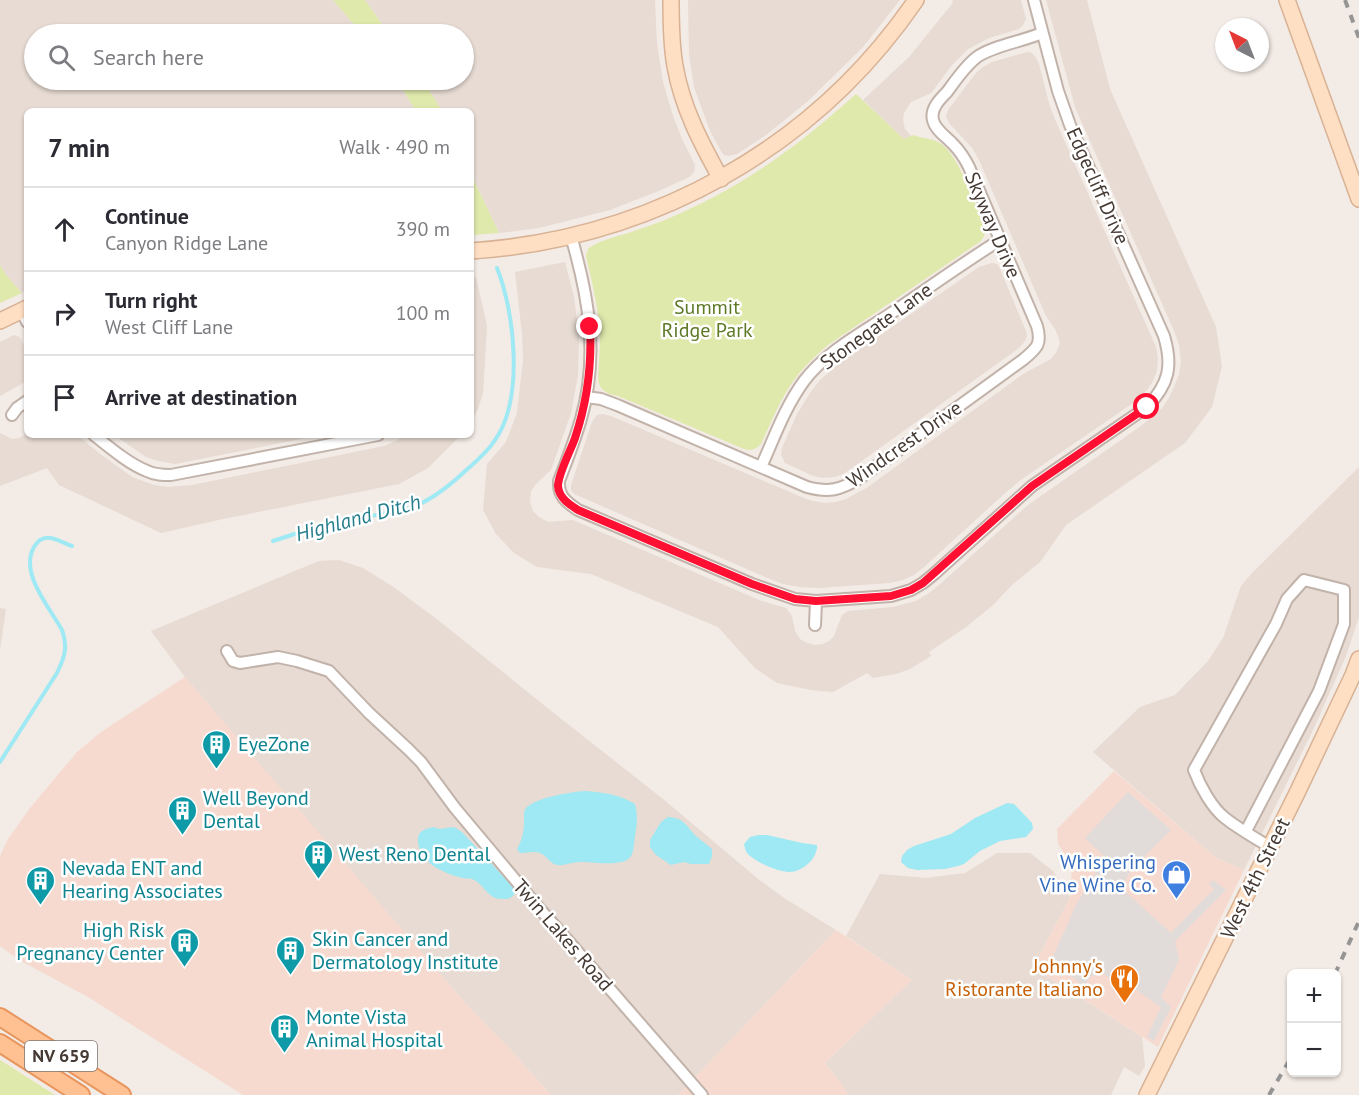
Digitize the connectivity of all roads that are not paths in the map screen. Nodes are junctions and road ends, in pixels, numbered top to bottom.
1 (671, 0) edge
2 (916, 0) edge
3 (1034, 0) edge
4 (1287, 0) edge
5 (1042, 33) junction
6 (721, 179) junction
7 (1359, 199) edge
8 (571, 236) junction
9 (1000, 240) junction
10 (474, 251) edge
11 (24, 314) edge
12 (0, 321) edge
13 (1039, 341) joint
14 (586, 397) junction
15 (24, 403) edge
16 (12, 415) dead end
17 (98, 438) edge
18 (362, 438) edge
19 (761, 467) junction
20 (816, 601) junction
21 (815, 625) dead end
22 (227, 651) dead end
23 (1359, 659) edge
24 (1246, 831) junction
25 (1270, 847) junction
26 (0, 1017) edge
27 (0, 1042) edge
28 (81, 1095) edge
29 (122, 1095) edge
30 (702, 1095) edge
31 (1147, 1095) edge

1 - 6 street
2 - 6 street
3 - 5 street, Edgecliff Drive
4 - 7 street
5 - 9 street, Skyway Drive
5 - 20 street, Edgecliff Drive
6 - 8 street
8 - 10 street
8 - 14 street
9 - 13 street, Skyway Drive
9 - 19 street, Stonegate Lane
11 - 12 street
13 - 19 street, Windcrest Drive
14 - 19 street, Windcrest Drive
14 - 20 street
15 - 16 street
17 - 18 street
20 - 21 street
22 - 30 street, Twin Lakes Road
23 - 25 street, West 4th Street
24 - 24 street
24 - 25 street
25 - 31 street, West 4th Street
26 - 29 main road, NV 659
27 - 28 main road, NV 659

